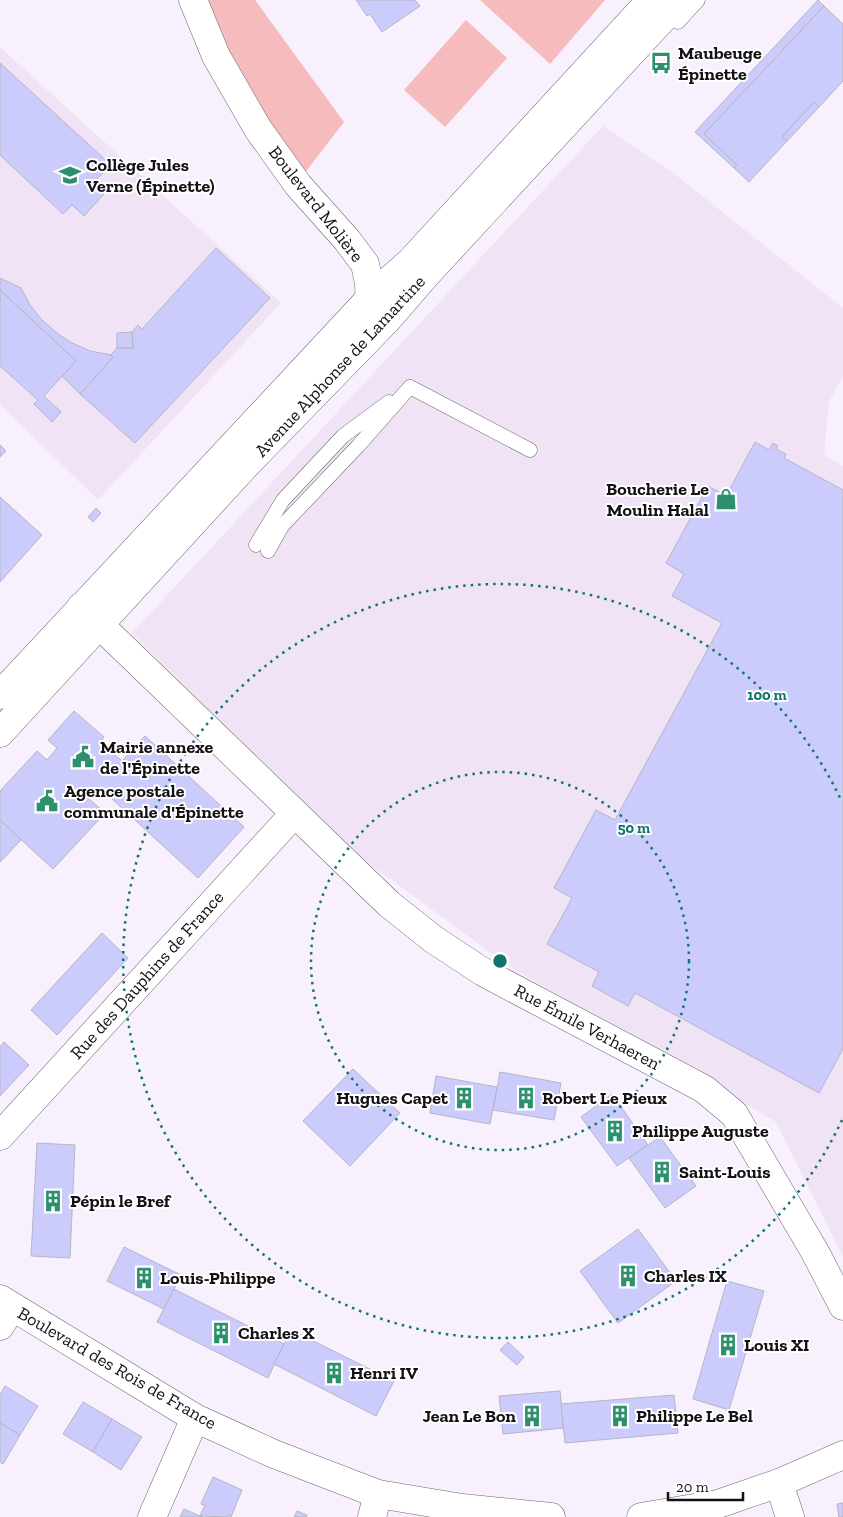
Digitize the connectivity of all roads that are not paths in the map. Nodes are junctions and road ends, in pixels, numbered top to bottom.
1 (193, 0) edge
2 (652, 0) edge
3 (680, 0) edge
4 (698, 0) edge
5 (534, 107) dead end
6 (372, 296) junction
7 (378, 329) junction
8 (530, 450) dead end
9 (262, 548) dead end
10 (90, 615) junction
11 (0, 695) edge
12 (0, 733) edge
13 (294, 814) junction
14 (0, 1136) edge
15 (843, 1306) edge
16 (4, 1311) edge
17 (195, 1418) junction
18 (843, 1454) edge
19 (779, 1483) junction
20 (375, 1505) edge
21 (152, 1517) edge
22 (551, 1517) edge
23 (641, 1517) edge
24 (790, 1517) edge

1 - 6 street, Boulevard Molière
2 - 6 street, Avenue Alphonse de Lamartine
3 - 7 street, Avenue Alphonse de Lamartine
4 - 7 lane
5 - 6 lane
6 - 7 street, Boulevard Molière
6 - 10 street, Avenue Alphonse de Lamartine
7 - 10 street, Avenue Alphonse de Lamartine
8 - 9 lane
10 - 11 street, Avenue Alphonse de Lamartine
10 - 12 street, Avenue Alphonse de Lamartine
10 - 13 street, Rue Émile Verhaeren
13 - 14 street, Rue des Dauphins de France
13 - 15 street, Rue Émile Verhaeren
16 - 17 street, Boulevard des Rois de France
17 - 20 street, Boulevard des Rois de France
17 - 21 street
18 - 19 street
19 - 23 street
19 - 24 street
20 - 22 street, Boulevard des Rois de France

